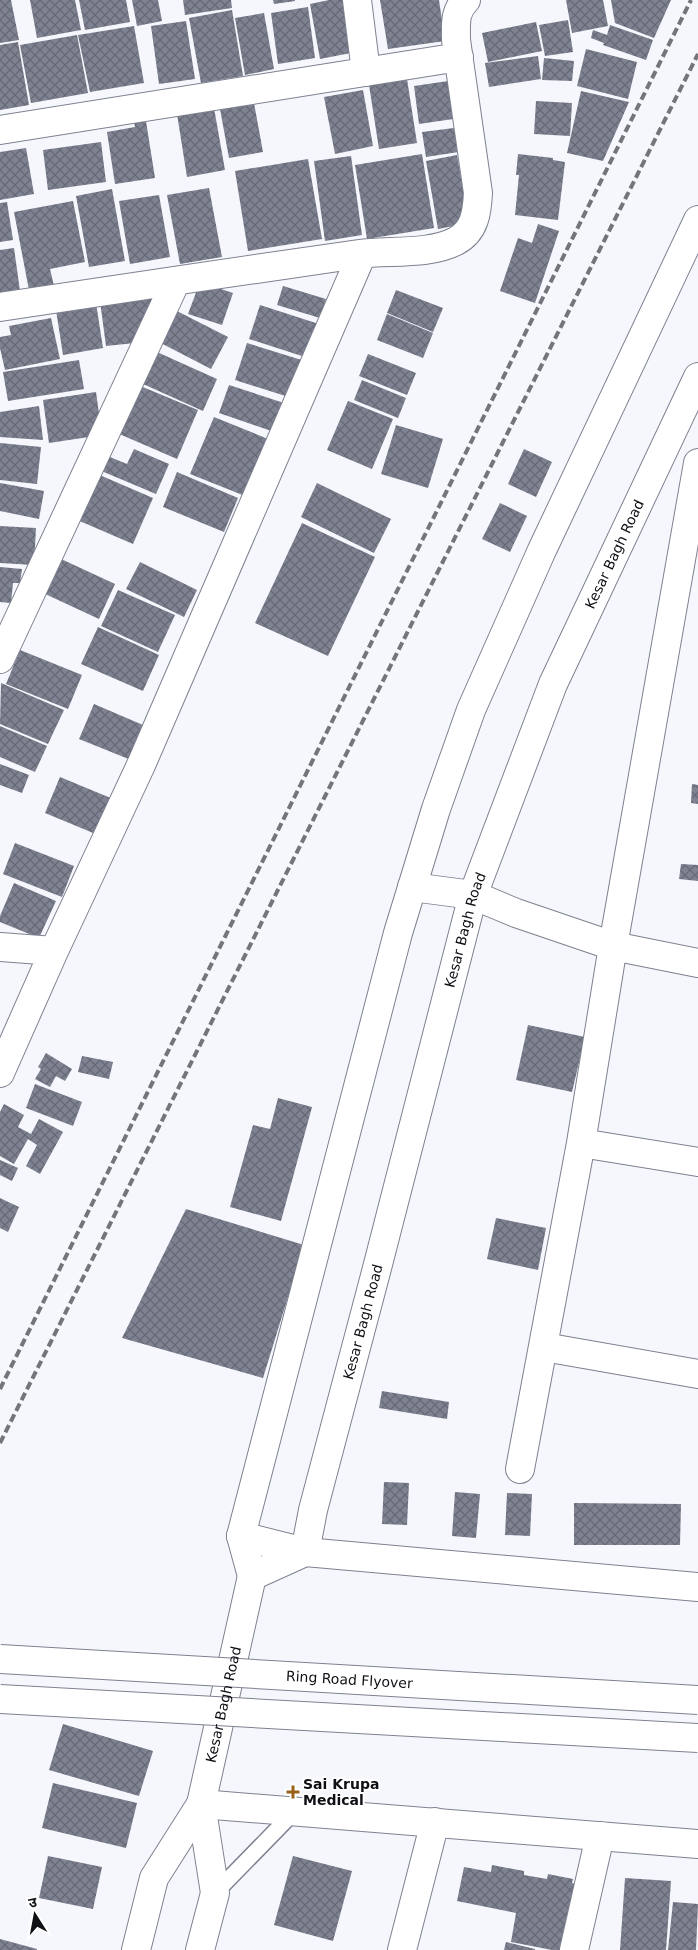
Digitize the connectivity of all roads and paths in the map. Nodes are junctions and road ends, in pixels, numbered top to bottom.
1 (358, 0) edge
2 (466, 0) edge
3 (459, 57) junction
4 (366, 72) junction
5 (0, 130) edge
6 (698, 220) edge
7 (362, 254) junction
8 (176, 281) junction
9 (0, 307) edge
10 (698, 377) edge
11 (698, 463) edge
12 (10, 616) edge
13 (0, 659) edge
14 (412, 887) junction
15 (472, 895) junction
16 (613, 946) junction
17 (0, 947) edge
18 (54, 951) junction
19 (698, 962) edge
20 (8, 1036) edge
21 (0, 1073) edge
22 (581, 1144) junction
23 (698, 1162) edge
24 (544, 1347) junction
25 (698, 1374) edge
26 (520, 1469) dead end
27 (241, 1536) junction
28 (305, 1552) junction
29 (252, 1576) junction
30 (698, 1587) edge
31 (0, 1660) edge
32 (0, 1699) edge
33 (698, 1700) edge
34 (698, 1738) edge
35 (201, 1804) junction
36 (295, 1811) junction
37 (435, 1822) junction
38 (600, 1836) junction
39 (698, 1844) edge
40 (215, 1893) junction
41 (136, 1950) edge
42 (200, 1950) edge
43 (402, 1950) edge
44 (574, 1950) edge

1 - 4 main road
2 - 3 main road
3 - 4 main road
3 - 7 main road
4 - 5 main road
6 - 14 main road
7 - 8 main road
7 - 18 main road
8 - 9 main road
8 - 12 main road
10 - 15 main road, Kesar Bagh Road
11 - 16 main road
12 - 13 main road
14 - 15 main road
14 - 27 main road
15 - 16 main road
15 - 28 main road, Kesar Bagh Road
16 - 19 main road
16 - 22 main road
17 - 18 main road
18 - 20 main road
20 - 21 main road
22 - 23 main road
22 - 24 main road
24 - 25 main road
24 - 26 main road
27 - 28 main road
27 - 29 main road
28 - 29 main road
28 - 30 main road
29 - 35 main road, Kesar Bagh Road
31 - 33 main road, Ring Road Flyover, bridge
32 - 34 main road, bridge
35 - 36 main road
35 - 40 main road
35 - 41 main road
36 - 37 main road
36 - 40 lane
37 - 38 main road
37 - 43 main road
38 - 39 main road
38 - 44 main road
40 - 42 main road

